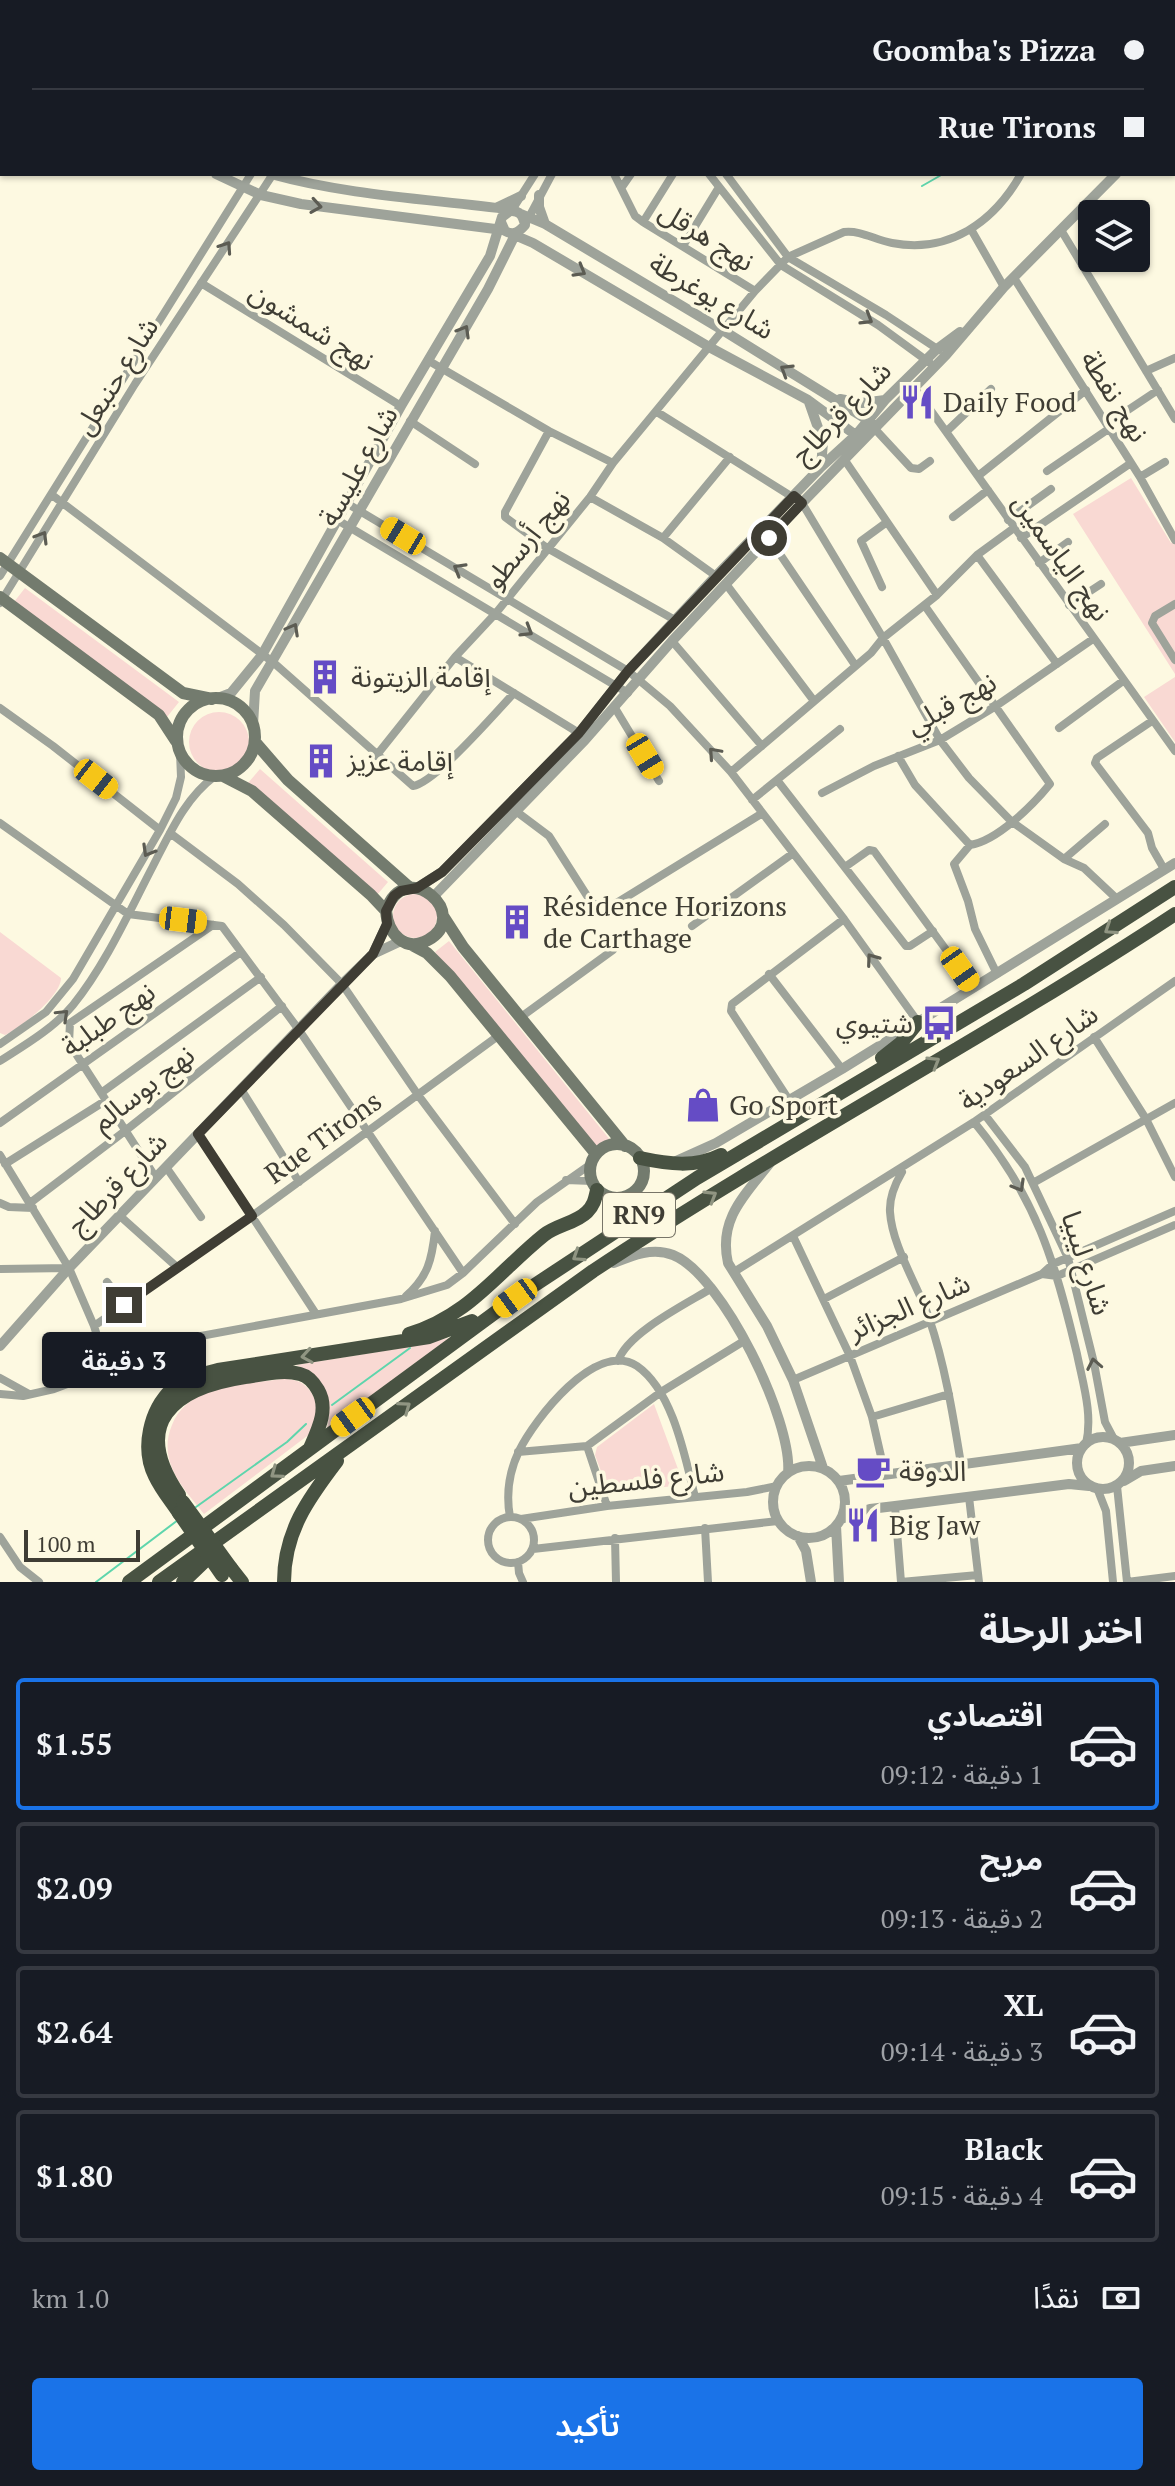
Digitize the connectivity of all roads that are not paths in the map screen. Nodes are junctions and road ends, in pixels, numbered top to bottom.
1 (220, 176) edge
2 (250, 176) edge
3 (271, 176) edge
4 (280, 176) edge
5 (534, 176) edge
6 (551, 176) edge
7 (615, 176) edge
8 (630, 176) edge
9 (672, 176) edge
10 (711, 176) edge
11 (727, 176) edge
12 (1020, 176) edge
13 (1114, 176) edge
14 (622, 187) junction
15 (719, 187) junction
16 (243, 189) junction
17 (261, 195) junction
18 (539, 195) junction
19 (521, 196) joint
20 (512, 221) junction
21 (643, 222) junction
22 (545, 224) junction
23 (475, 226) junction
24 (1061, 230) junction
25 (972, 231) junction
26 (533, 243) junction
27 (683, 246) junction
28 (507, 254) junction
29 (490, 256) junction
30 (788, 257) junction
31 (781, 265) junction
32 (1014, 278) junction
33 (201, 283) junction
34 (1004, 287) junction
35 (755, 291) junction
36 (724, 331) junction
37 (711, 348) junction
38 (942, 352) junction
39 (1175, 358) edge
40 (429, 361) junction
41 (930, 363) junction
42 (442, 369) junction
43 (1146, 371) junction
44 (914, 387) junction
45 (991, 389) dead end
46 (1086, 390) junction
47 (1158, 390) junction
48 (825, 394) junction
49 (808, 400) junction
50 (885, 400) junction
51 (401, 406) junction
52 (657, 412) junction
53 (1175, 419) edge
54 (410, 421) junction
55 (873, 425) junction
56 (1108, 426) junction
57 (549, 431) junction
58 (947, 431) junction
59 (859, 437) junction
60 (730, 457) junction
61 (844, 459) junction
62 (930, 461) dead end
63 (1165, 462) dead end
64 (613, 463) junction
65 (1131, 463) junction
66 (475, 464) dead end
67 (821, 467) junction
68 (1047, 471) dead end
69 (978, 476) junction
70 (1140, 477) junction
71 (1051, 489) dead end
72 (988, 490) junction
73 (52, 495) junction
74 (590, 497) junction
75 (798, 500) junction
76 (62, 503) junction
77 (348, 504) junction
78 (360, 511) junction
79 (953, 517) dead end
80 (339, 521) junction
81 (887, 522) junction
82 (1011, 524) junction
83 (352, 528) junction
84 (663, 538) junction
85 (769, 538) junction
86 (1021, 538) junction
87 (1175, 540) edge
88 (1068, 542) dead end
89 (547, 548) junction
90 (977, 555) junction
91 (4, 561) edge
92 (1039, 563) junction
93 (21, 572) junction
94 (0, 576) edge
95 (716, 576) junction
96 (726, 584) junction
97 (1101, 584) dead end
98 (882, 587) dead end
99 (937, 595) junction
100 (508, 598) junction
101 (1, 600) edge
102 (1175, 604) edge
103 (1069, 605) junction
104 (925, 606) junction
105 (496, 613) junction
106 (675, 620) junction
107 (883, 638) junction
108 (1093, 639) junction
109 (672, 641) junction
110 (262, 655) junction
111 (455, 657) junction
112 (1175, 660) edge
113 (274, 663) junction
114 (1057, 664) junction
115 (855, 665) junction
116 (628, 671) junction
117 (639, 680) junction
118 (1123, 681) junction
119 (617, 685) junction
120 (514, 693) junction
121 (628, 693) junction
122 (215, 698) junction
123 (814, 701) junction
124 (996, 706) junction
125 (0, 708) edge
126 (615, 708) junction
127 (1152, 721) junction
128 (253, 725) junction
129 (1059, 728) dead end
130 (840, 729) dead end
131 (579, 733) junction
132 (940, 740) junction
133 (255, 742) junction
134 (762, 746) junction
135 (179, 749) junction
136 (1175, 751) edge
137 (376, 756) junction
138 (898, 756) junction
139 (731, 772) junction
140 (219, 776) junction
141 (777, 780) junction
142 (659, 781) dead end
143 (822, 793) dead end
144 (752, 800) junction
145 (517, 812) junction
146 (761, 814) junction
147 (1011, 821) junction
148 (0, 823) edge
149 (1105, 824) dead end
150 (160, 830) junction
151 (170, 833) junction
152 (970, 845) junction
153 (792, 854) junction
154 (1064, 859) junction
155 (1175, 863) edge
156 (845, 867) junction
157 (1164, 869) junction
158 (1175, 887) edge
159 (413, 888) junction
160 (434, 896) junction
161 (1117, 899) junction
162 (116, 906) junction
163 (128, 914) junction
164 (1175, 914) edge
165 (443, 916) junction
166 (387, 918) junction
167 (844, 919) junction
168 (214, 924) junction
169 (692, 926) dead end
170 (933, 931) junction
171 (405, 942) junction
172 (613, 950) dead end
173 (241, 952) junction
174 (373, 954) junction
175 (769, 974) junction
176 (997, 974) junction
177 (261, 977) junction
178 (1175, 981) edge
179 (342, 984) junction
180 (974, 988) junction
181 (282, 1006) junction
182 (521, 1017) junction
183 (918, 1022) junction
184 (299, 1030) junction
185 (498, 1036) junction
186 (1094, 1037) junction
187 (0, 1044) edge
188 (0, 1061) edge
189 (81, 1064) junction
190 (842, 1069) junction
191 (848, 1086) junction
192 (241, 1089) junction
193 (418, 1095) junction
194 (103, 1097) junction
195 (789, 1100) junction
196 (1175, 1103) edge
197 (985, 1115) junction
198 (797, 1117) junction
199 (1146, 1119) junction
200 (974, 1122) junction
201 (0, 1123) edge
202 (125, 1131) junction
203 (367, 1133) junction
204 (198, 1134) junction
205 (625, 1146) junction
206 (0, 1155) edge
207 (640, 1158) junction
208 (593, 1159) junction
209 (772, 1160) junction
210 (5, 1164) junction
211 (668, 1164) junction
212 (166, 1167) junction
213 (905, 1167) junction
214 (1175, 1177) edge
215 (156, 1178) junction
216 (566, 1180) junction
217 (299, 1182) junction
218 (1033, 1183) junction
219 (595, 1185) junction
220 (0, 1203) edge
221 (32, 1206) junction
222 (1175, 1211) edge
223 (120, 1216) junction
224 (252, 1216) junction
225 (201, 1217) dead end
226 (515, 1224) junction
227 (1175, 1225) edge
228 (435, 1230) junction
229 (793, 1236) junction
230 (904, 1257) junction
231 (1068, 1258) junction
232 (1053, 1264) junction
233 (69, 1268) junction
234 (178, 1268) junction
235 (0, 1269) edge
236 (1071, 1270) junction
237 (593, 1271) junction
238 (734, 1272) junction
239 (463, 1273) junction
240 (1042, 1274) junction
241 (1057, 1276) junction
242 (107, 1282) dead end
243 (712, 1288) junction
244 (515, 1298) junction
245 (401, 1299) junction
246 (824, 1299) junction
247 (124, 1305) junction
248 (316, 1314) junction
249 (930, 1320) junction
250 (94, 1326) junction
251 (744, 1341) junction
252 (0, 1346) edge
253 (347, 1350) junction
254 (850, 1356) junction
255 (618, 1361) junction
256 (108, 1370) junction
257 (0, 1378) edge
258 (793, 1380) junction
259 (661, 1392) junction
260 (0, 1394) edge
261 (29, 1394) junction
262 (949, 1394) junction
263 (872, 1417) junction
264 (1175, 1435) edge
265 (1117, 1441) junction
266 (587, 1446) junction
267 (1084, 1446) junction
268 (310, 1448) junction
269 (346, 1449) junction
270 (518, 1452) junction
271 (961, 1464) junction
272 (1175, 1466) edge
273 (823, 1468) junction
274 (788, 1473) junction
275 (885, 1474) junction
276 (839, 1481) junction
277 (1120, 1484) junction
278 (777, 1486) junction
279 (1093, 1487) junction
280 (695, 1497) junction
281 (969, 1497) junction
282 (607, 1506) junction
283 (895, 1506) junction
284 (181, 1508) junction
285 (510, 1517) junction
286 (521, 1519) junction
287 (245, 1521) junction
288 (778, 1521) junction
289 (838, 1523) junction
290 (705, 1528) junction
291 (798, 1536) junction
292 (0, 1537) edge
293 (615, 1538) junction
294 (533, 1549) junction
295 (518, 1562) junction
296 (227, 1575) edge
297 (1175, 1576) edge
298 (979, 1578) edge
299 (39, 1582) edge
300 (129, 1582) edge
301 (159, 1582) edge
302 (183, 1582) edge
303 (242, 1582) edge
304 (284, 1582) edge
305 (523, 1582) edge
306 (616, 1582) edge
307 (708, 1582) edge
308 (811, 1582) edge
309 (839, 1582) edge
310 (1113, 1582) edge
311 (1127, 1582) edge

1 - 16 street, شارع يوغرطة
2 - 16 street, شارع حنبعل
3 - 17 street, شارع حنبعل
4 - 20 street, شارع يوغرطة
5 - 19 street
6 - 18 street, شارع عليسة
7 - 14 street, نهج هرقل
8 - 14 street
9 - 21 street
10 - 15 street
11 - 30 street
12 - 25 street
13 - 24 street, شارع قرطاج
14 - 21 street, نهج هرقل
15 - 27 street
15 - 31 street
16 - 17 street, شارع يوغرطة
16 - 73 street, شارع حنبعل
17 -> 23 street, شارع يوغرطة
33 -> 17 street, شارع حنبعل
18 - 20 street, شارع عليسة
18 - 22 street
19 - 20 street
20 - 22 street, شارع يوغرطة
20 - 23 street, شارع يوغرطة
20 - 26 street, شارع يوغرطة
20 - 28 street, شارع عليسة
20 - 29 street, شارع عليسة
21 - 27 street, نهج هرقل
22 - 36 street, شارع يوغرطة
23 - 29 street
24 - 32 street, شارع قرطاج
24 - 43 street
25 - 30 street
25 - 34 street
26 - 28 street
26 -> 37 street, شارع يوغرطة
27 - 35 street, نهج هرقل
42 -> 28 street, شارع عليسة
29 - 40 street, شارع عليسة
30 - 31 street, نهج أرسطو
30 - 38 street
31 - 35 street, نهج أرسطو
31 -> 41 street
32 - 34 street, شارع قرطاج
32 - 46 street, نهج نفطة
33 - 51 street, نهج شمشون
33 - 76 street, شارع حنبعل
34 - 38 street, شارع قرطاج
35 - 36 street, نهج أرسطو
36 - 37 street, نهج أرسطو
48 -> 36 street, شارع يوغرطة
37 - 49 street, شارع يوغرطة
37 - 52 street, نهج أرسطو
38 - 41 street, شارع قرطاج
39 - 43 street
40 - 42 street
40 - 51 street, شارع عليسة
41 - 44 street, شارع قرطاج
41 - 50 street, شارع قرطاج
42 - 54 street, شارع عليسة
42 - 57 street
43 - 47 street
44 - 55 street, شارع قرطاج
44 - 58 street, نهج الياسمين
45 - 58 street
46 - 56 street, نهج نفطة
46 - 69 street
47 - 53 street
47 - 56 street
48 - 50 street
48 - 55 street, شارع يوغرطة
49 - 59 street, شارع يوغرطة
49 - 67 street
50 - 55 street, شارع قرطاج
51 - 77 street, شارع عليسة
52 - 60 street
52 - 64 street, نهج أرسطو
54 - 66 street
54 - 78 street, شارع عليسة
55 - 59 street, شارع قرطاج
55 - 62 street
56 - 65 street, نهج نفطة
56 - 68 street
57 - 64 street
57 - 89 street
58 - 69 street, نهج الياسمين
59 - 61 street, شارع قرطاج
59 - 67 street, شارع قرطاج
60 - 75 street
60 - 84 street
61 - 75 street, شارع قرطاج
61 - 81 street
63 - 70 street
64 - 74 street, نهج أرسطو
65 - 70 street, نهج نفطة
65 - 86 street
67 - 75 street, شارع قرطاج
69 - 72 street, نهج الياسمين
70 - 87 street, نهج نفطة
71 - 82 street
72 - 79 street
72 - 82 street, نهج الياسمين
73 - 76 street
73 - 91 street, شارع حنبعل
74 - 84 street
74 - 89 street, نهج أرسطو
75 - 85 street, شارع قرطاج
75 - 95 street, شارع قرطاج
75 - 107 street
93 -> 76 street, شارع حنبعل
76 - 110 street
77 - 78 street
77 - 80 street, شارع عليسة
78 - 83 street, شارع عليسة
100 -> 78 street
80 - 83 street
80 - 110 street, شارع عليسة
81 - 98 street
81 - 99 street
82 - 86 street, نهج الياسمين
82 - 90 street
83 - 105 street
113 -> 83 street, شارع عليسة
84 - 95 street
85 - 96 street, شارع قرطاج
85 - 115 street
86 - 92 street, نهج الياسمين
88 - 92 street
89 - 100 street, نهج أرسطو
89 - 106 street
90 - 99 street
90 - 114 street
91 - 93 main road
91 - 94 street, شارع حنبعل
92 - 103 street, نهج الياسمين
93 - 101 street, شارع حنبعل
93 - 122 main road
95 - 106 street, شارع قرطاج
96 - 109 street, شارع قرطاج
96 - 123 street
97 - 103 street
99 - 104 street
100 - 105 street, نهج أرسطو
100 - 116 street
101 - 135 main road
102 - 112 street
103 - 108 street, نهج الياسمين
104 - 107 street
104 - 124 street
105 - 111 street, نهج أرسطو
105 -> 119 street
106 - 116 street, شارع قرطاج
107 - 115 street
107 - 132 street
108 - 114 street, نهج قبلي
108 - 118 street, نهج الياسمين
109 - 117 street, شارع قرطاج
109 - 134 street
110 - 113 street
110 - 122 street, شارع عليسة
111 - 120 street
111 - 137 street, نهج أرسطو
113 - 128 street, شارع عليسة
113 - 137 street
114 - 124 street, نهج قبلي
115 - 123 street
116 - 117 street
116 - 119 street, شارع قرطاج
117 - 121 street, شارع قرطاج
139 -> 117 street
118 - 127 street, نهج الياسمين
118 - 129 street
119 - 121 street
119 - 131 street, شارع قرطاج
120 - 131 street
120 - 137 street
121 - 126 street, شارع قرطاج
122 - 128 main road
122 - 135 main road
123 - 134 street
124 - 132 street, نهج قبلي
124 - 147 street
125 - 150 street
126 - 142 street
126 - 145 street, شارع قرطاج
127 - 136 street, نهج الياسمين
127 - 157 street
128 - 133 main road
130 - 141 street
131 - 159 street, شارع قرطاج
132 - 138 street, نهج قبلي
132 - 147 street
133 - 140 main road
133 - 159 main road
134 - 139 street
135 - 140 main road
135 - 150 street
138 - 143 street, نهج قبلي
138 - 152 street
139 - 144 street
140 - 151 street
140 - 166 main road
141 - 144 street
141 - 156 street
144 - 146 street
145 - 146 street
145 - 160 street, شارع قرطاج
146 - 153 street
147 - 152 street
147 - 154 street
148 - 162 street
149 - 154 street
150 -> 162 street
151 - 163 street
151 - 179 street
152 - 176 street
153 - 167 street
153 - 169 street
154 - 161 street
155 - 157 street
156 - 170 street
156 - 170 street
157 - 161 street
158 -> 191 highway, RN9
159 - 160 main road
159 - 166 main road
160 - 165 main road
161 - 176 street
162 - 163 street
162 - 187 street
163 - 168 street
188 -> 163 street
209 -> 164 highway, RN9
165 - 171 main road
165 - 182 main road
166 - 171 main road
166 - 174 street, شارع قرطاج
167 - 175 street
183 -> 167 street
168 - 173 street
168 - 189 street
170 - 180 street
171 - 174 street, شارع قرطاج
171 - 185 main road
172 - 182 street
173 - 177 street
173 - 189 street, نهج طبلبة
174 - 179 street, شارع قرطاج
175 - 190 street
175 - 195 street
176 - 180 street
177 - 181 street
177 - 194 street
178 - 186 street, شارع السعودية
179 - 184 street, شارع قرطاج
179 - 193 street
180 - 183 street
181 - 184 street
181 - 202 street, نهج بوسالم
182 - 205 main road
183 - 190 street
183 - 191 highway
184 - 192 street, شارع قرطاج
184 - 203 street
185 - 193 street, Rue Tirons
185 - 208 main road
186 - 197 street, شارع السعودية
186 - 199 street
189 - 194 street
189 - 201 street, نهج طبلبة
190 - 195 street
191 - 198 highway, RN9
192 - 204 street, شارع قرطاج
192 - 217 street
193 - 203 street, Rue Tirons
193 - 226 street
194 - 202 street
194 - 210 street
195 - 211 street
196 - 199 street
197 - 200 street, شارع السعودية
197 - 218 street, شارع ليبيا
198 - 211 highway
198 -> 244 highway, RN9
199 - 214 street
199 - 218 street
200 - 213 street, شارع السعودية
200 -> 232 street, شارع ليبيا
202 - 215 street
202 - 221 street, نهج بوسالم
203 - 217 street, Rue Tirons
203 - 228 street
204 - 212 street, شارع قرطاج
204 - 224 street
205 - 207 main road
205 - 208 main road
206 - 210 street
207 - 211 highway
207 - 219 main road
208 - 216 street
208 - 219 main road
237 -> 209 highway, RN9
209 - 238 street
210 - 221 street
212 - 215 street, شارع قرطاج
212 - 225 street
213 - 229 street, شارع السعودية
213 - 230 street
215 - 223 street, شارع قرطاج
216 - 219 street
216 - 226 street
217 - 224 street, Rue Tirons
218 - 231 street, شارع ليبيا
219 - 253 highway
220 - 221 street
221 - 233 street
222 - 231 street, شارع الجزائر
223 - 233 street, شارع قرطاج
223 - 234 street
224 - 234 street, Rue Tirons
224 - 248 street
226 - 239 street
227 - 236 street
228 - 239 street
228 - 245 street
229 - 238 street, شارع السعودية
229 - 246 street
230 - 246 street
230 - 249 street
231 - 232 street, شارع الجزائر
231 - 236 street, شارع ليبيا
232 - 240 street, شارع الجزائر
232 - 241 street, شارع ليبيا
233 - 235 street
233 - 250 street
233 - 252 street, شارع قرطاج
234 - 247 street, Rue Tirons
236 - 241 street
265 -> 236 street, شارع ليبيا
237 - 243 street
269 -> 237 highway, RN9
238 - 258 street
239 - 245 street
240 - 241 street, شارع الجزائر
240 - 249 street, شارع الجزائر
241 - 267 street, شارع ليبيا
242 - 247 street
243 - 251 street
243 - 255 street
244 - 253 highway
244 - 268 highway, RN9
245 - 248 street
246 - 254 street
247 - 250 street, Rue Tirons
248 - 256 street
249 - 254 street, شارع الجزائر
249 - 262 street
250 - 256 street
251 - 259 street
251 - 274 street
253 -> 284 highway
254 - 258 street, شارع الجزائر
254 - 263 street
255 - 259 street
255 - 270 street
256 - 261 street
257 - 261 street
258 - 273 street
259 - 266 street
259 - 280 street
260 - 261 street
262 - 263 street
262 - 271 street
263 - 275 street
264 - 265 street
265 - 267 street
265 - 277 street
266 - 270 street
266 - 282 street
267 - 271 street
267 - 279 street
268 - 284 highway
268 -> 300 highway, RN9
269 - 287 highway, RN9
269 - 304 highway
270 - 285 street
271 - 275 street
272 - 277 street
273 - 274 street
273 - 276 street
274 - 278 street
275 - 276 street
276 - 289 street
277 - 279 street
277 - 311 street
278 - 280 street, شارع فلسطين
278 - 288 street
279 - 281 street
279 - 310 street
280 - 282 street, شارع فلسطين
281 - 283 street
281 - 298 street
282 - 286 street, شارع فلسطين
283 - 289 street
283 - 298 street
284 - 296 highway, bridge
285 - 286 street
285 - 295 street
286 - 294 street
287 - 301 highway, RN9
287 - 302 highway
288 - 290 street, شارع فلسطين
288 - 291 street
289 - 291 street
289 - 309 street
290 - 293 street, شارع فلسطين
290 - 307 street
291 - 308 street
292 - 299 street
293 - 294 street, شارع فلسطين
293 - 306 street
294 - 295 street
295 - 305 street
296 - 303 highway
297 - 311 street

